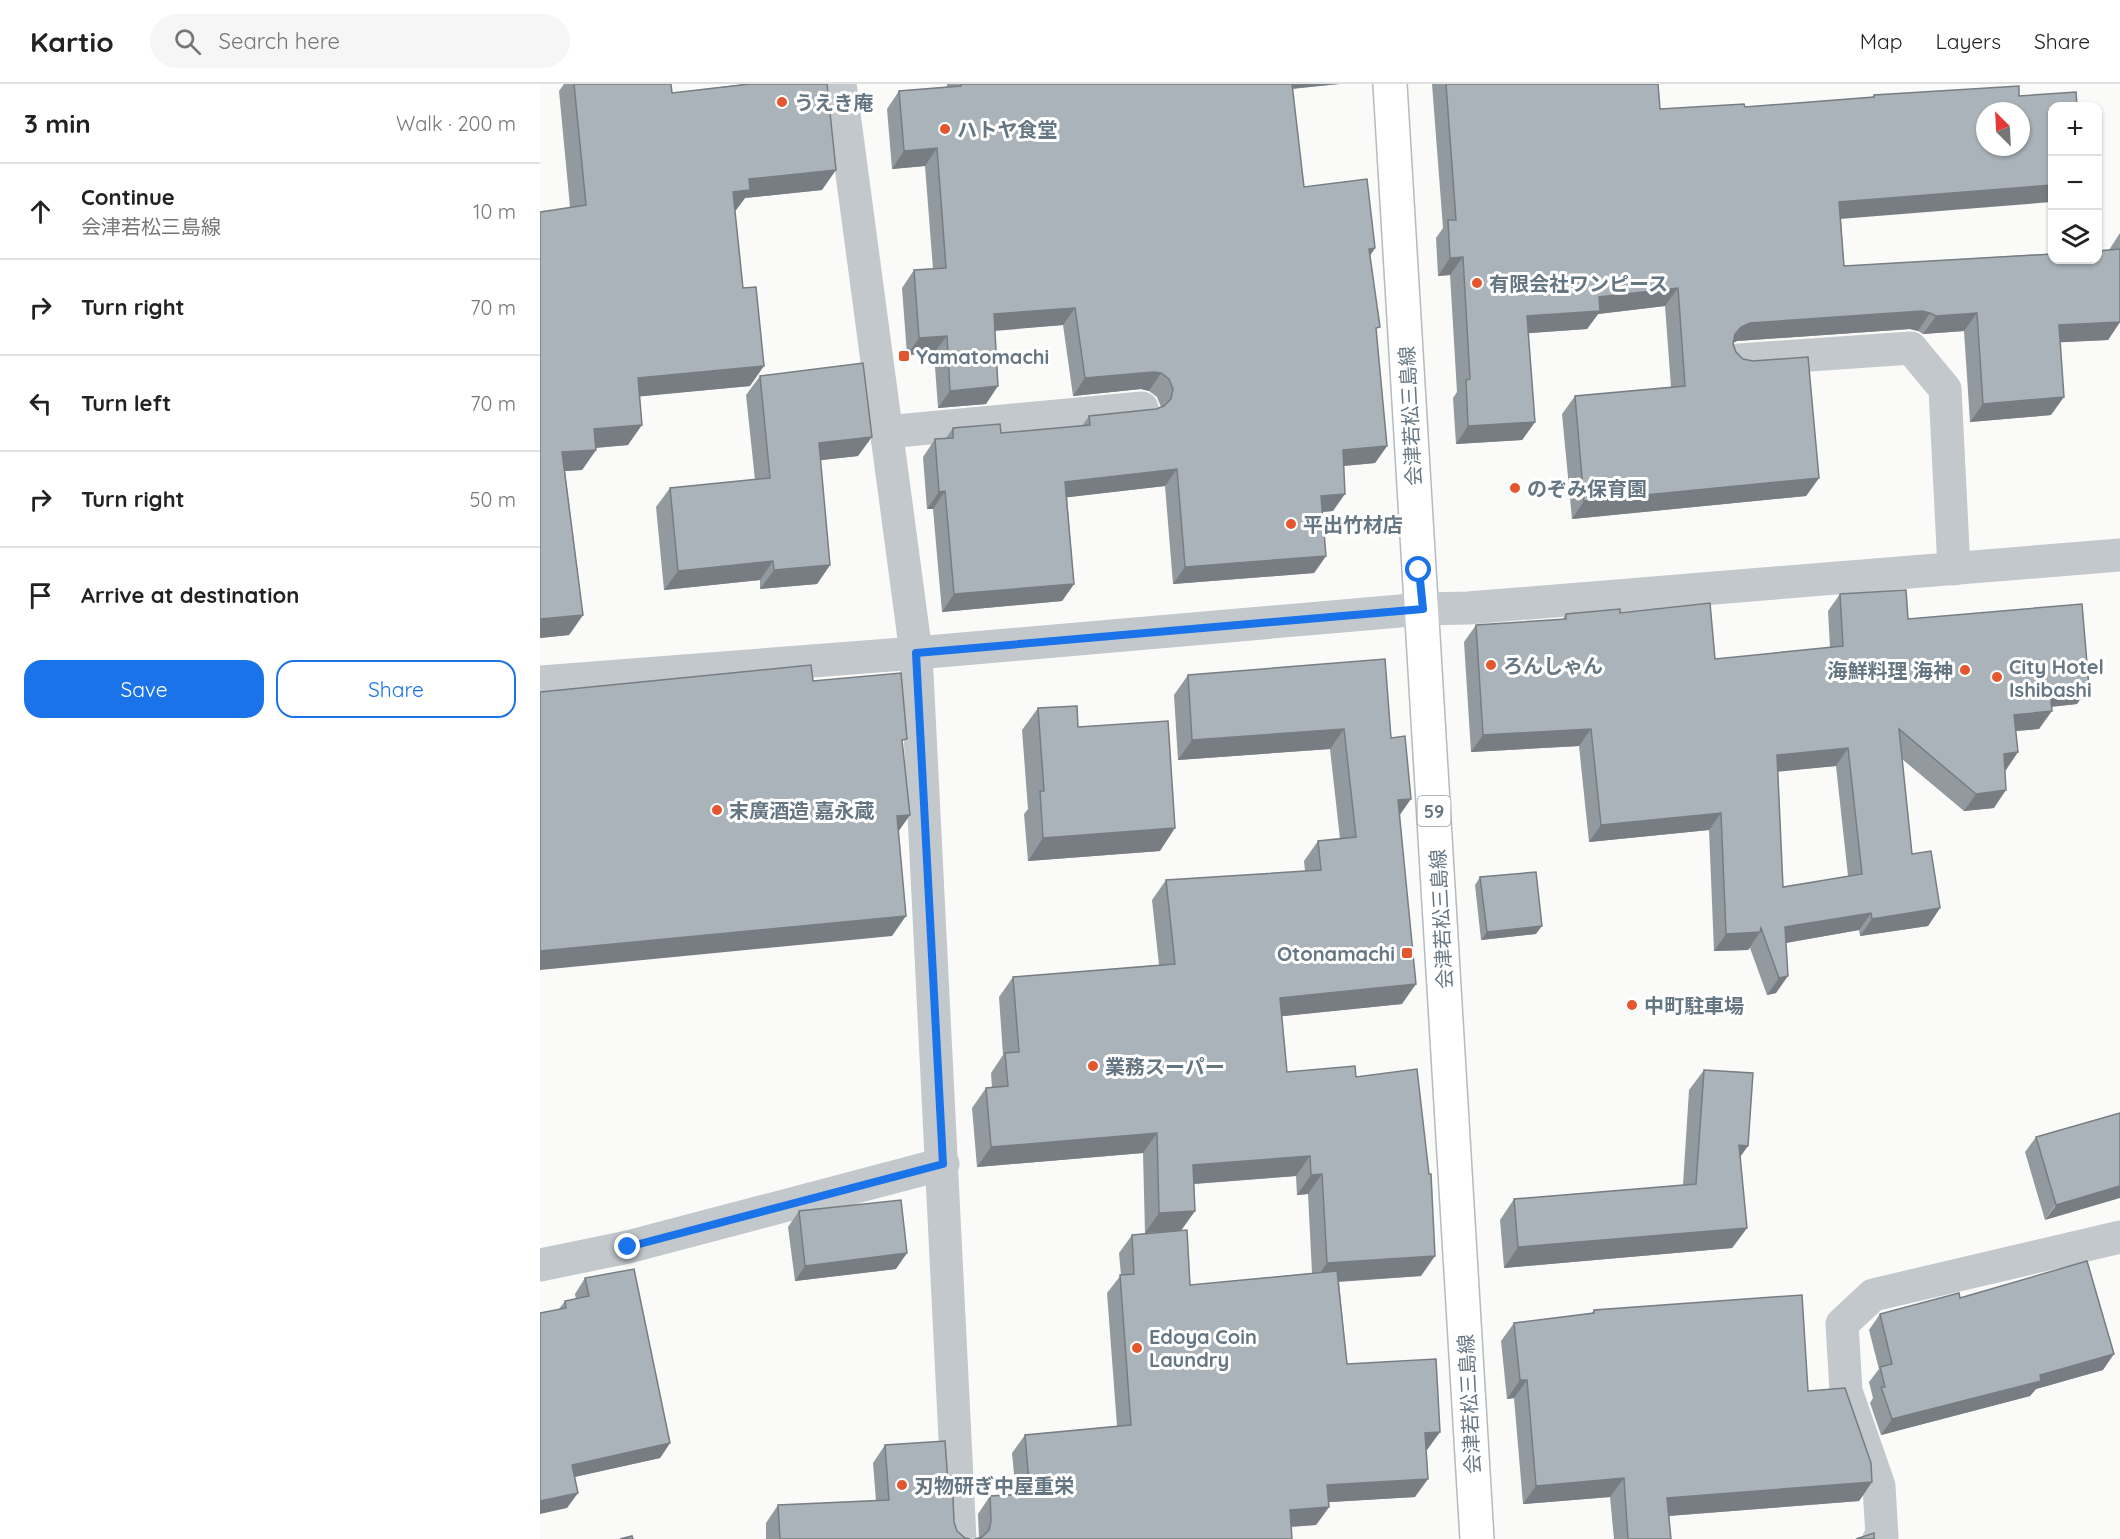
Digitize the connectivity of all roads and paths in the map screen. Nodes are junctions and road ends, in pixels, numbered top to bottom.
1 (840, 84) edge
2 (1390, 84) edge
3 (1739, 360) edge
4 (1142, 408) edge
5 (886, 432) junction
6 (2120, 555) edge
7 (1953, 569) junction
8 (1423, 609) junction
9 (916, 653) junction
10 (540, 682) edge
11 (943, 1164) junction
12 (2120, 1237) edge
13 (540, 1265) edge
14 (960, 1539) edge
15 (1477, 1539) edge
16 (1879, 1539) edge

1 - 5 street
2 - 8 main road, 会津若松三島線 / 59
3 - 7 street
4 - 5 street
5 - 9 street
6 - 7 street
7 - 8 street
8 - 9 street
8 - 15 main road, 会津若松三島線 / 59
9 - 10 street
9 - 11 street
11 - 13 street
11 - 14 street
12 - 16 street

